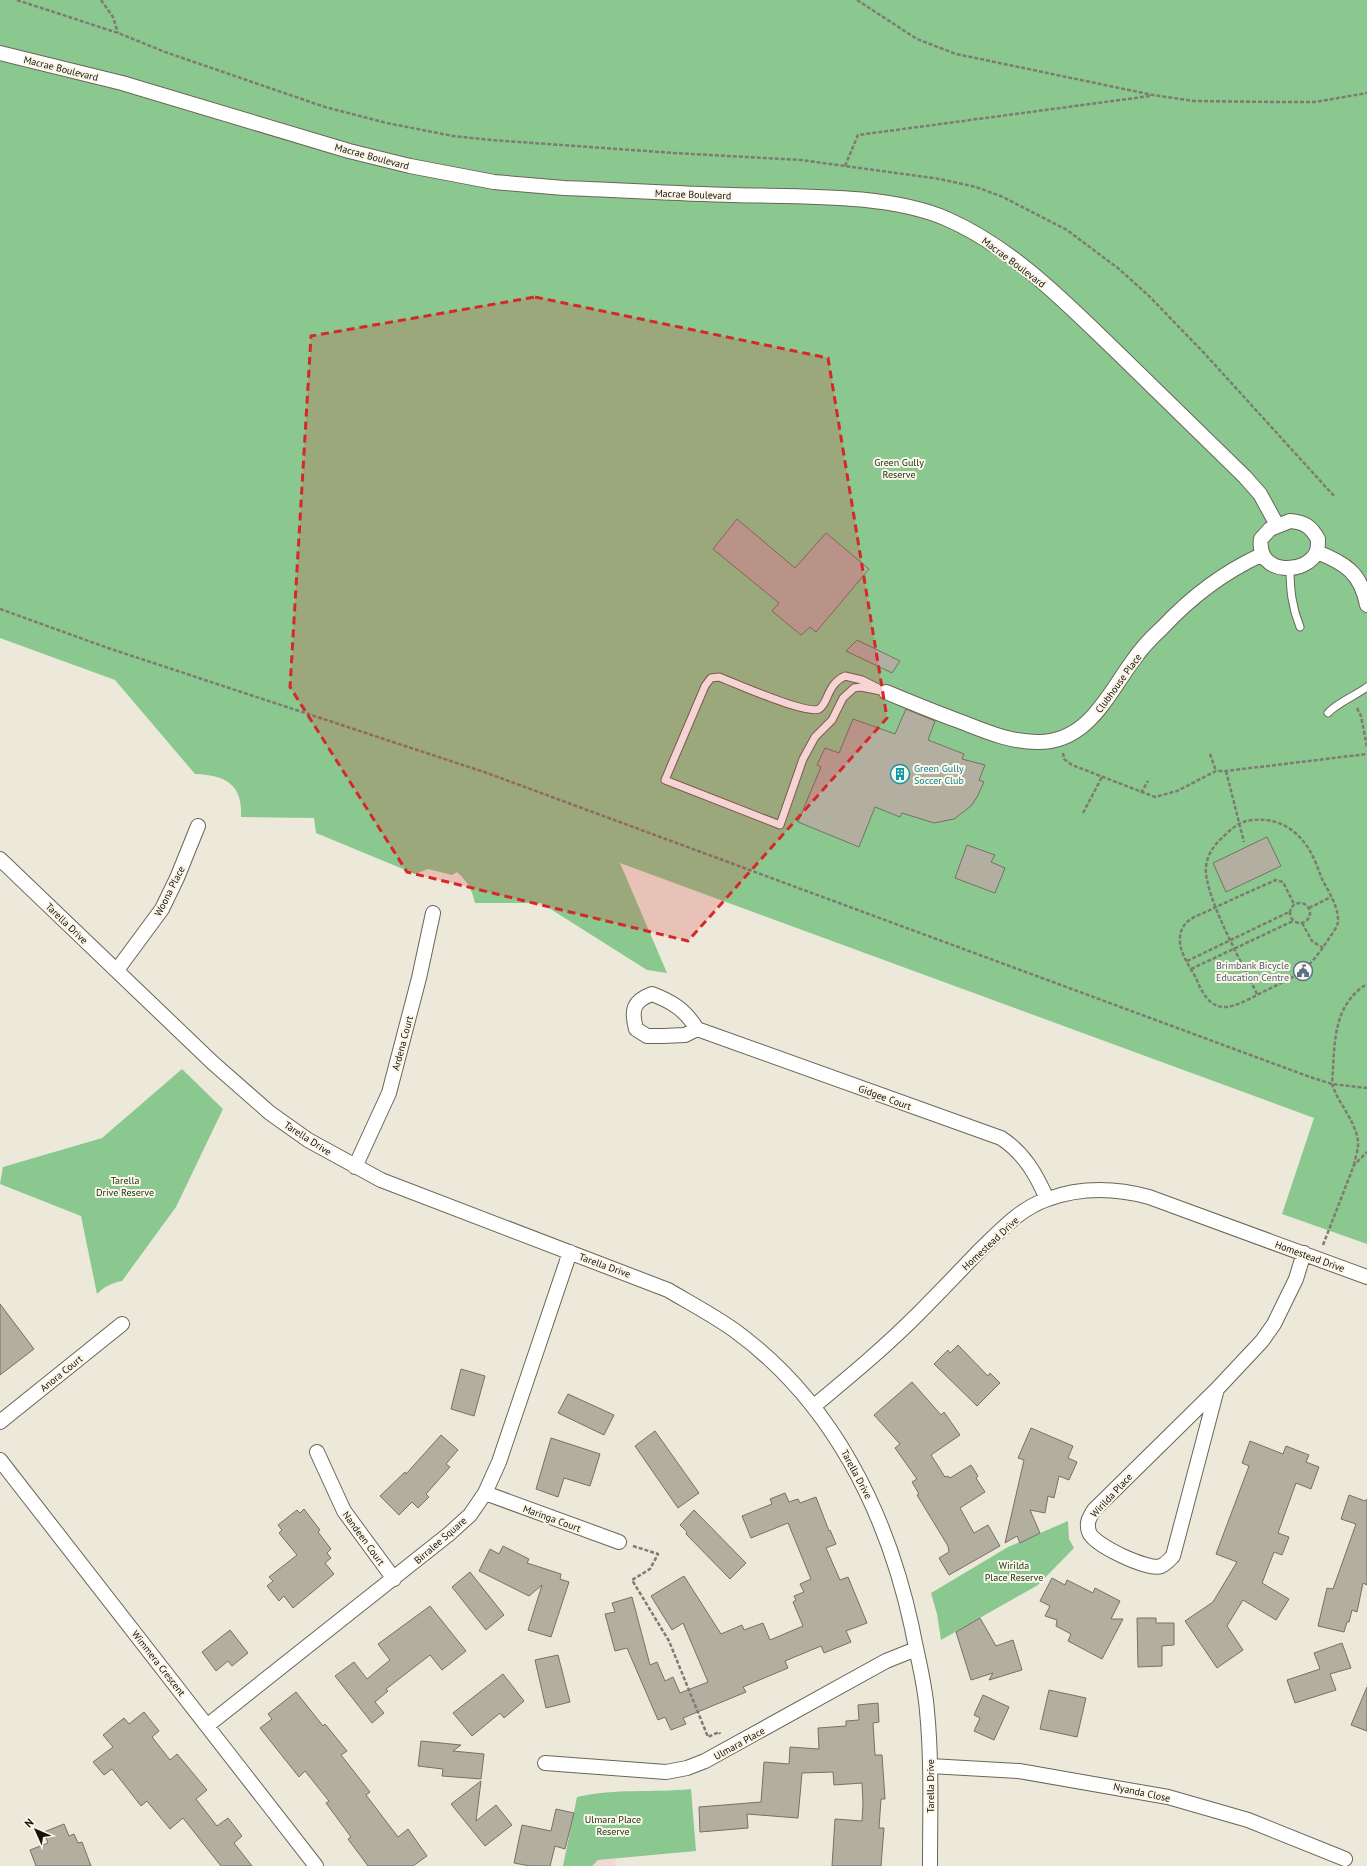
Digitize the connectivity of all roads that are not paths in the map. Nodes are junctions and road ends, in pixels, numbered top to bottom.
1 (0, 53) edge
2 (1276, 525) junction
3 (1317, 552) junction
4 (1261, 555) junction
5 (1290, 568) junction
6 (1367, 605) edge
7 (1300, 627) dead end
8 (1367, 687) edge
9 (886, 692) junction
10 (1328, 713) dead end
11 (198, 826) dead end
12 (0, 859) edge
13 (432, 913) dead end
14 (116, 970) junction
15 (697, 1029) dead end
16 (355, 1167) junction
17 (1047, 1199) junction
18 (570, 1252) junction
19 (1304, 1253) junction
20 (1367, 1277) edge
21 (122, 1324) dead end
22 (1216, 1389) junction
23 (814, 1406) junction
24 (0, 1422) edge
25 (316, 1452) dead end
26 (0, 1460) edge
27 (485, 1494) junction
28 (619, 1542) road end
29 (394, 1579) junction
30 (916, 1649) junction
31 (208, 1725) junction
32 (544, 1763) dead end
33 (930, 1766) junction
34 (1344, 1859) dead end
35 (316, 1866) edge
36 (930, 1866) edge

1 - 2 street, Macrae Boulevard
2 - 3 street
2 - 4 street
3 - 5 street
3 - 6 street
4 - 5 street
4 - 9 street, Clubhouse Place
5 - 7 lane
8 - 10 lane
9 - 9 lane
11 - 14 street, Woona Place
12 - 14 street, Tarella Drive
13 - 16 street, Ardena Court
14 - 16 street, Tarella Drive
15 - 17 street, Gidgee Court
16 - 18 street, Tarella Drive
17 - 19 street, Homestead Drive
17 - 23 street, Homestead Drive
18 - 23 street, Tarella Drive
18 - 27 street, Birralee Square
19 - 20 street, Homestead Drive
19 - 22 street, Wirilda Place
21 - 24 street, Anora Court
22 - 22 street, Wirilda Place
23 - 30 street, Tarella Drive
25 - 29 street, Nandeen Court
26 - 31 street, Wimmera Crescent
27 - 28 street, Maringa Court
27 - 29 street, Birralee Square
29 - 31 street, Birralee Square
30 - 32 street, Ulmara Place
30 - 33 street, Tarella Drive
31 - 35 street, Wimmera Crescent
33 - 34 street, Nyanda Close
33 - 36 street, Tarella Drive

